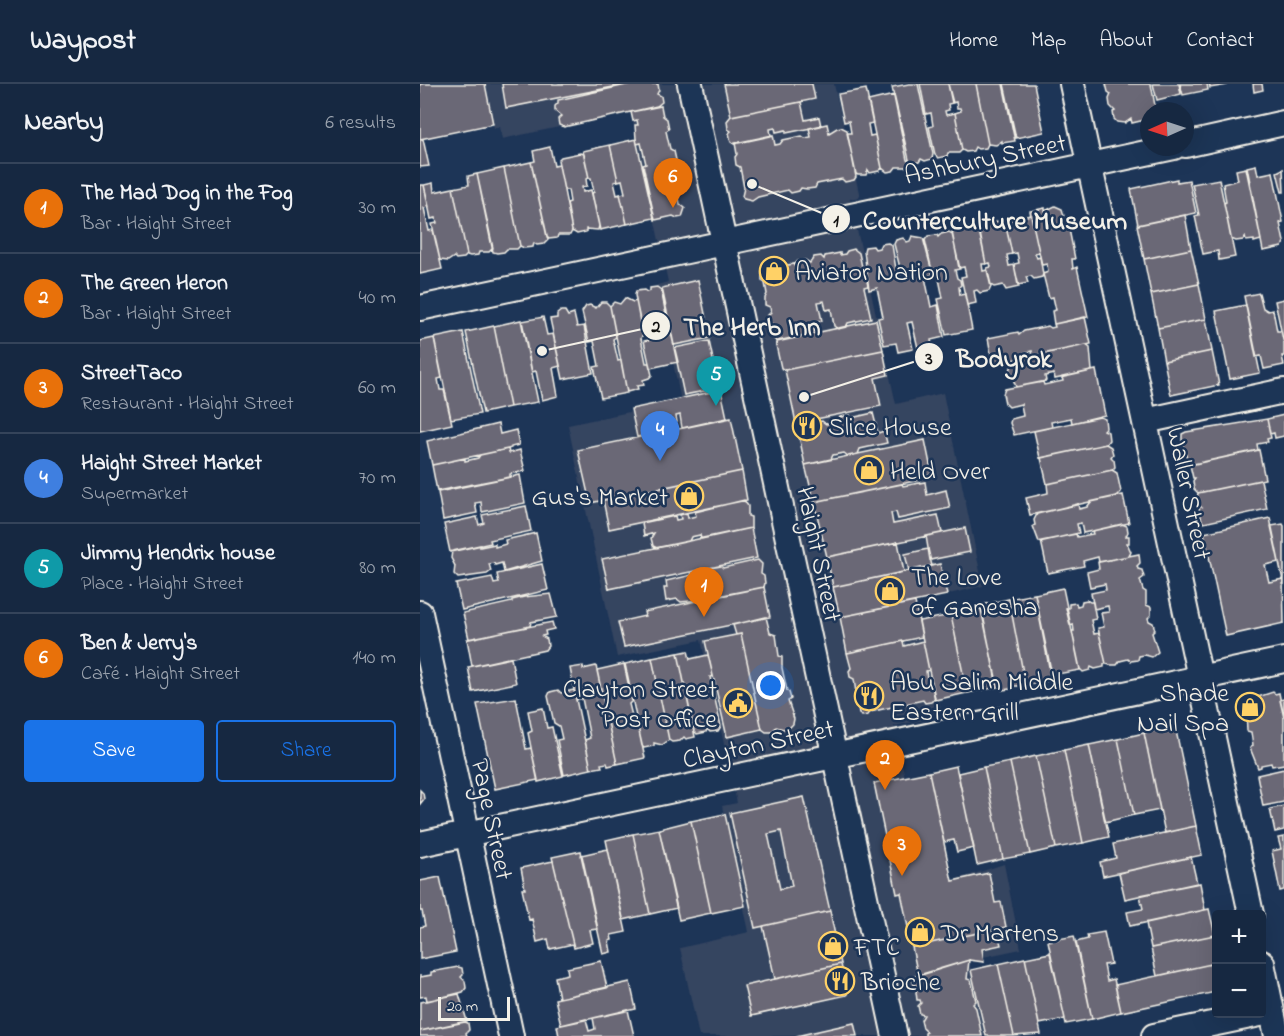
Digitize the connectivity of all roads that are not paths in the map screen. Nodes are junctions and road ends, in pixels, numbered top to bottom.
1 (690, 84) edge
2 (1072, 84) edge
3 (1284, 123) edge
4 (1194, 143) edge
5 (1140, 154) edge
6 (1090, 165) junction
7 (724, 243) junction
8 (420, 308) edge
9 (1284, 391) edge
10 (1145, 421) junction
11 (420, 614) edge
12 (1284, 660) edge
13 (1200, 678) junction
14 (835, 756) junction
15 (467, 834) junction
16 (420, 844) edge
17 (1250, 910) edge
18 (1262, 964) edge
19 (1269, 1012) edge
20 (511, 1036) edge
21 (895, 1036) edge
22 (1154, 1036) edge
23 (1277, 1036) edge

1 - 7 street, Haight Street
2 - 6 street, Waller Street
3 - 4 street
5 - 6 street, Ashbury Street
6 - 7 street, Ashbury Street
6 - 10 street, Waller Street
7 - 8 street, Ashbury Street
7 - 14 street, Haight Street
9 - 10 street
10 - 13 street, Waller Street
11 - 15 street, Page Street
12 - 13 street, Clayton Street
13 - 14 street, Clayton Street
13 - 17 street, Waller Street
14 - 15 street, Clayton Street
14 - 21 street, Haight Street
15 - 16 street, Clayton Street
15 - 20 street, Page Street
18 - 19 street
19 - 22 street
19 - 23 street

